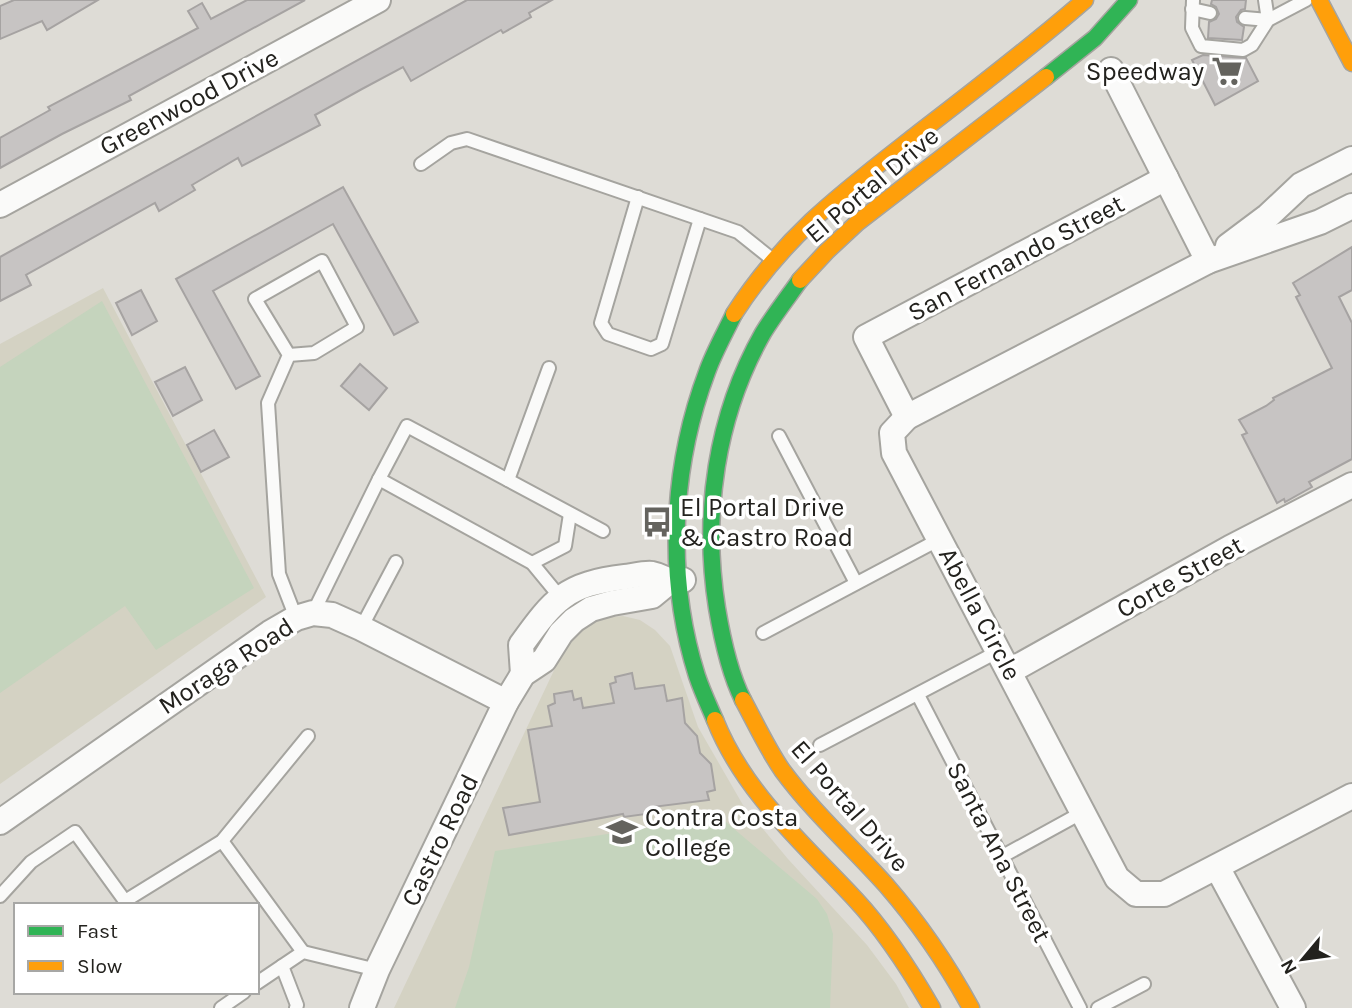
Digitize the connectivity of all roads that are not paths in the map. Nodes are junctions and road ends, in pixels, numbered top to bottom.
1 (378, 0) edge
2 (1085, 0) edge
3 (1129, 0) edge
4 (1265, 0) edge
5 (1306, 0) edge
6 (1319, 0) edge
7 (1193, 5) edge
8 (1210, 13) dead end
9 (1245, 18) dead end
10 (1268, 20) junction
11 (1352, 63) edge
12 (1111, 70) dead end
13 (1352, 159) edge
14 (421, 164) dead end
15 (1166, 178) junction
16 (638, 197) junction
17 (0, 205) edge
18 (1352, 206) edge
19 (700, 219) junction
20 (1208, 261) junction
21 (785, 270) junction
22 (289, 355) junction
23 (549, 368) dead end
24 (907, 417) junction
25 (779, 436) dead end
26 (379, 479) junction
27 (508, 481) junction
28 (1352, 485) edge
29 (570, 514) junction
30 (603, 531) dead end
31 (940, 539) junction
32 (396, 562) dead end
33 (532, 563) junction
34 (712, 576) junction
35 (673, 582) junction
36 (856, 583) junction
37 (560, 597) junction
38 (305, 616) junction
39 (362, 628) junction
40 (763, 633) dead end
41 (1005, 661) junction
42 (523, 674) junction
43 (918, 695) junction
44 (506, 702) junction
45 (307, 736) dead end
46 (820, 745) dead end
47 (1352, 796) edge
48 (1083, 812) junction
49 (0, 822) edge
50 (222, 841) junction
51 (1001, 857) junction
52 (1217, 867) junction
53 (0, 896) edge
54 (303, 952) junction
55 (282, 966) junction
56 (377, 970) junction
57 (259, 982) edge
58 (1144, 984) dead end
59 (241, 994) edge
60 (220, 1008) edge
61 (296, 1008) edge
62 (362, 1008) edge
63 (932, 1008) edge
64 (971, 1008) edge
65 (1080, 1008) edge
66 (1098, 1008) edge
67 (1293, 1008) edge

1 - 17 street, Greenwood Drive
2 - 21 main road, El Portal Drive
3 - 21 main road, El Portal Drive
4 - 10 lane
5 - 10 lane
6 - 11 main road
7 - 8 lane
7 - 10 lane
9 - 10 lane
12 - 15 street
13 - 20 street
14 - 16 lane
15 - 20 street
15 - 24 street, San Fernando Street
16 - 19 lane
16 - 19 lane
18 - 20 street
19 - 21 lane
20 - 24 street
21 - 34 main road, El Portal Drive
21 - 35 main road, El Portal Drive
22 - 22 lane
22 - 38 lane
23 - 27 lane
24 - 31 street, Abella Circle
25 - 36 lane
26 - 27 lane
26 - 33 lane
26 - 38 lane
27 - 29 lane
28 - 41 street, Corte Street
29 - 30 lane
29 - 33 lane
31 - 36 lane
31 - 41 street, Abella Circle
32 - 39 lane
33 - 37 lane
34 - 35 street, Castro Road
34 - 64 main road, El Portal Drive
35 - 37 street, Castro Road
35 - 42 street, Castro Road
35 - 63 main road, El Portal Drive
36 - 40 lane
37 - 42 street, Castro Road
38 - 39 street, Moraga Road
38 - 49 street, Moraga Road
39 - 44 street, Moraga Road
41 - 43 lane
41 - 48 street, Abella Circle
42 - 44 street, Castro Road
43 - 46 lane
43 - 51 lane, Santa Ana Street
44 - 56 street, Castro Road
45 - 50 lane
47 - 52 street, Abella Circle
48 - 51 lane
48 - 52 street, Abella Circle
50 - 53 lane
50 - 54 lane
51 - 65 lane, Santa Ana Street
52 - 67 street
54 - 55 lane
54 - 56 lane
55 - 57 lane
55 - 61 lane
56 - 62 street, Castro Road
58 - 66 lane
59 - 60 lane

